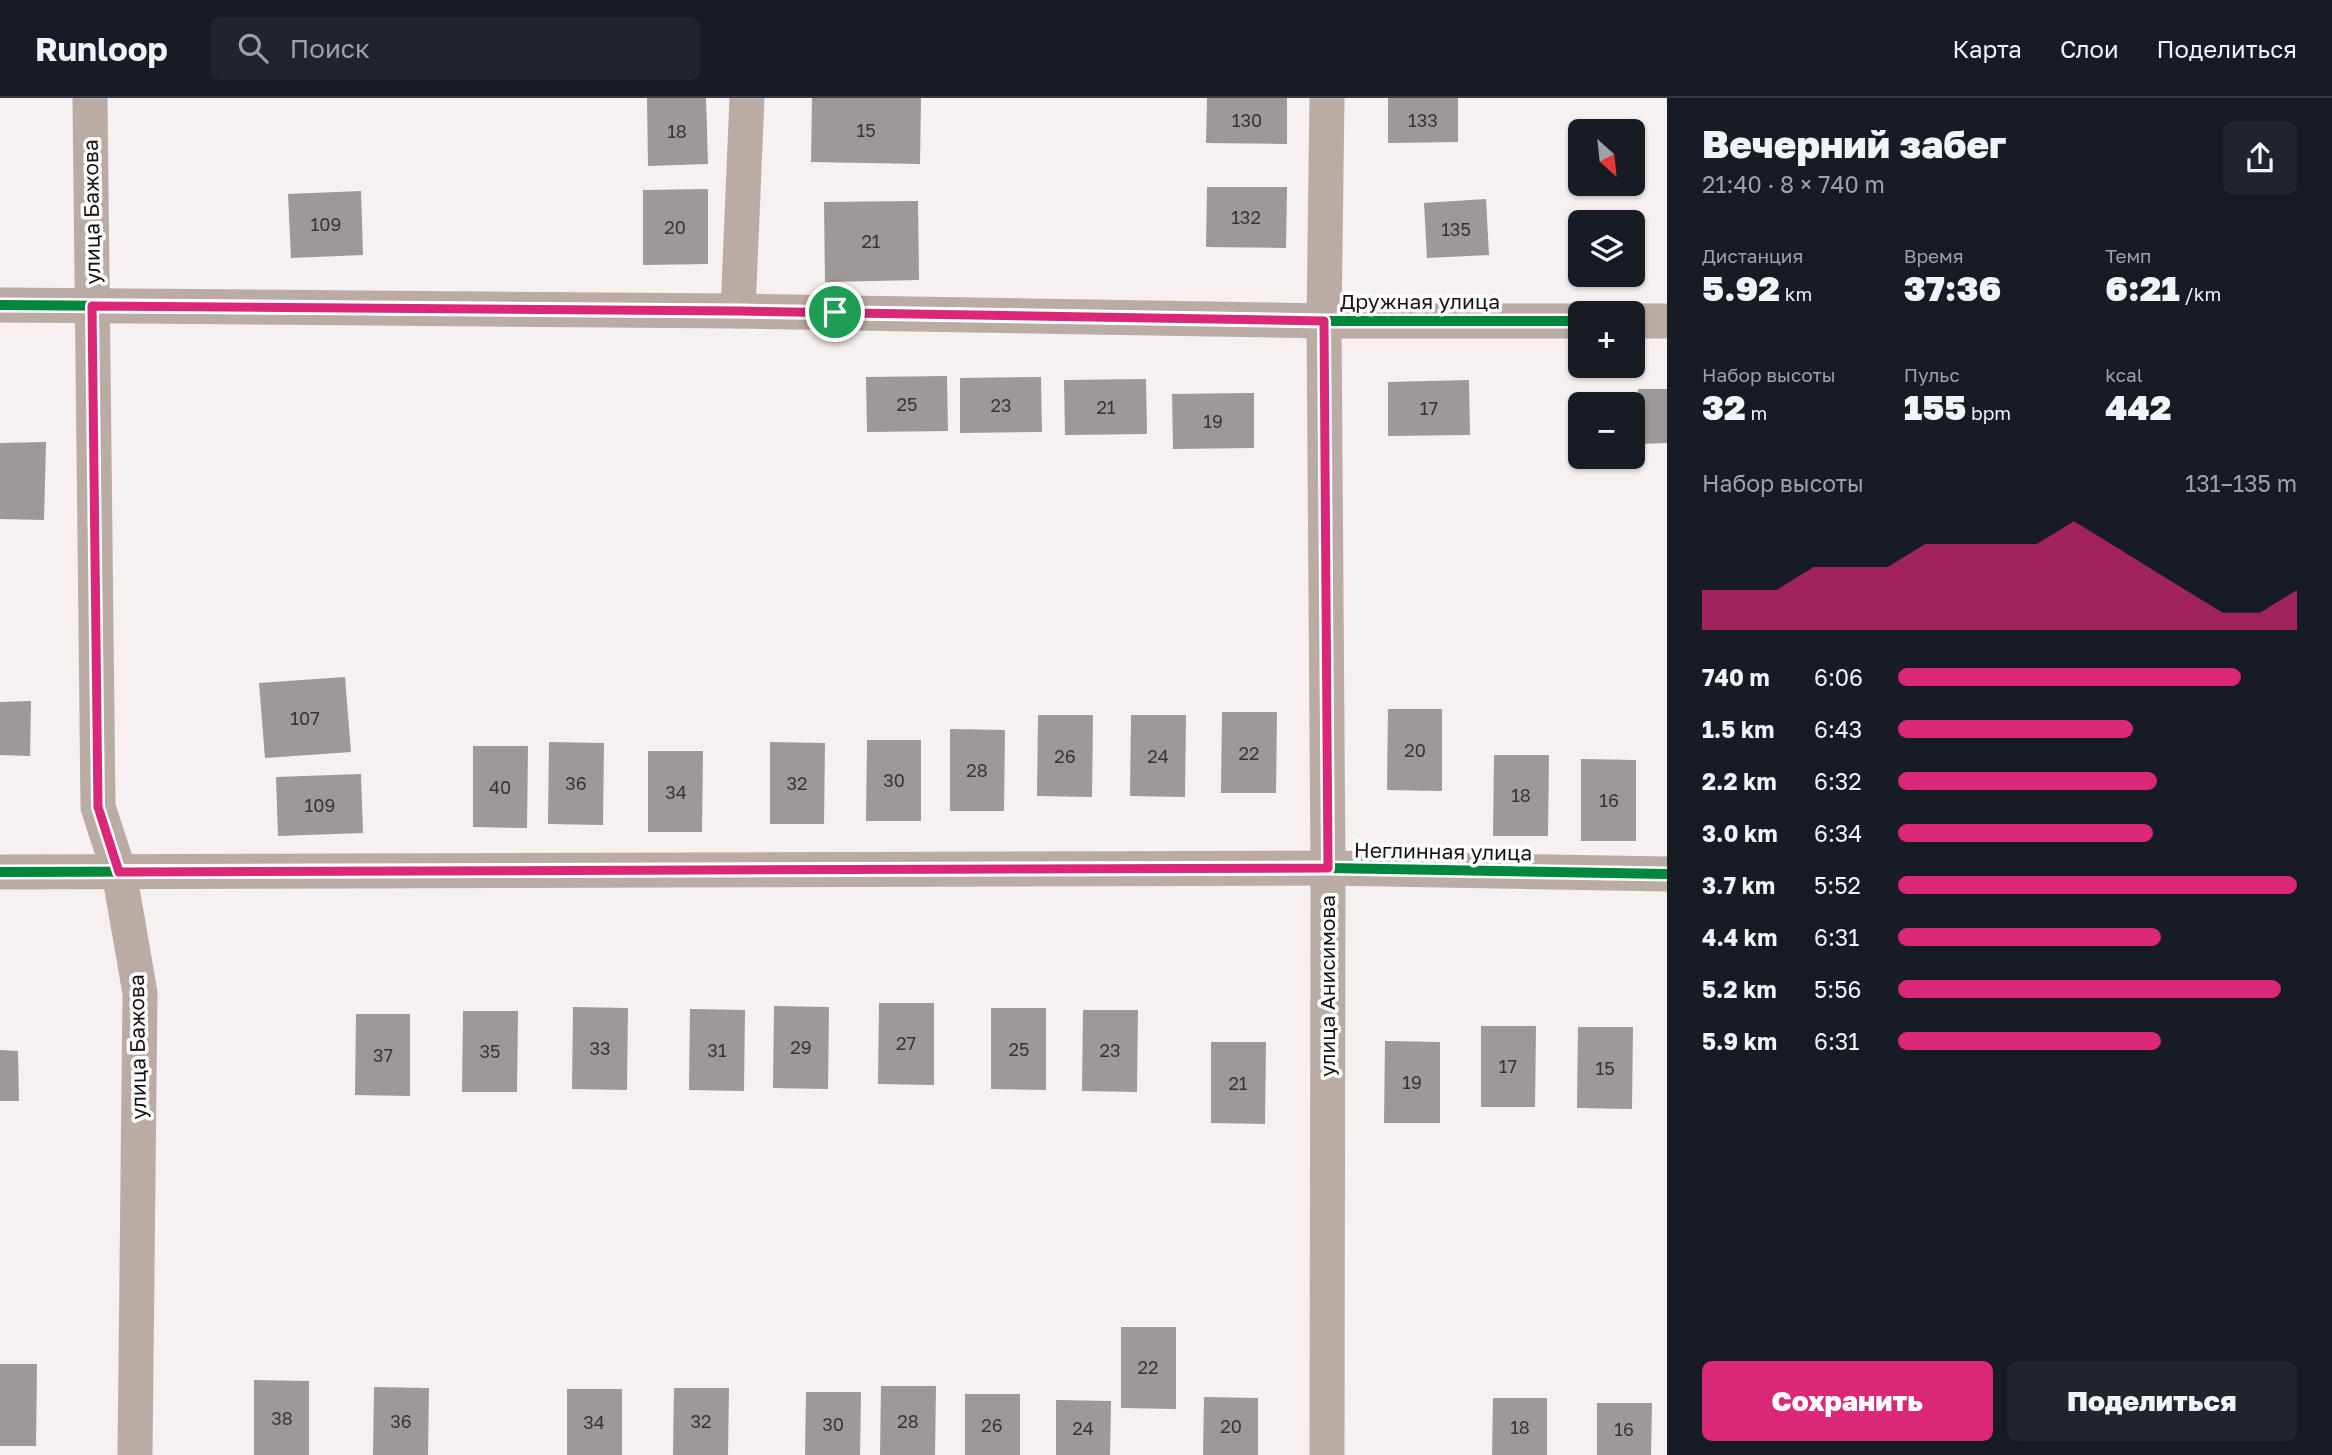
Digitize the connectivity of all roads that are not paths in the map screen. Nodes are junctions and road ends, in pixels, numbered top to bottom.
1 (90, 98) edge
2 (747, 98) edge
3 (1328, 98) edge
4 (0, 305) edge
5 (92, 306) junction
6 (738, 311) junction
7 (1324, 321) junction
8 (1568, 321) edge
9 (1645, 321) edge
10 (1667, 321) edge
11 (1328, 868) junction
12 (0, 872) edge
13 (119, 872) junction
14 (1667, 874) edge
15 (135, 1455) edge
16 (1327, 1455) edge

1 - 5 street, улица Бажова
2 - 6 street
3 - 7 street, улица Анисимова
4 - 5 street, Дружная улица
5 - 6 street, Дружная улица
5 - 13 street, улица Бажова
6 - 7 street, Дружная улица
7 - 8 street, Дружная улица
7 - 11 street, улица Анисимова
9 - 10 street
11 - 13 street, Неглинная улица
11 - 14 street, Неглинная улица
11 - 16 street, улица Анисимова
12 - 13 street, Неглинная улица
13 - 15 street, улица Бажова

